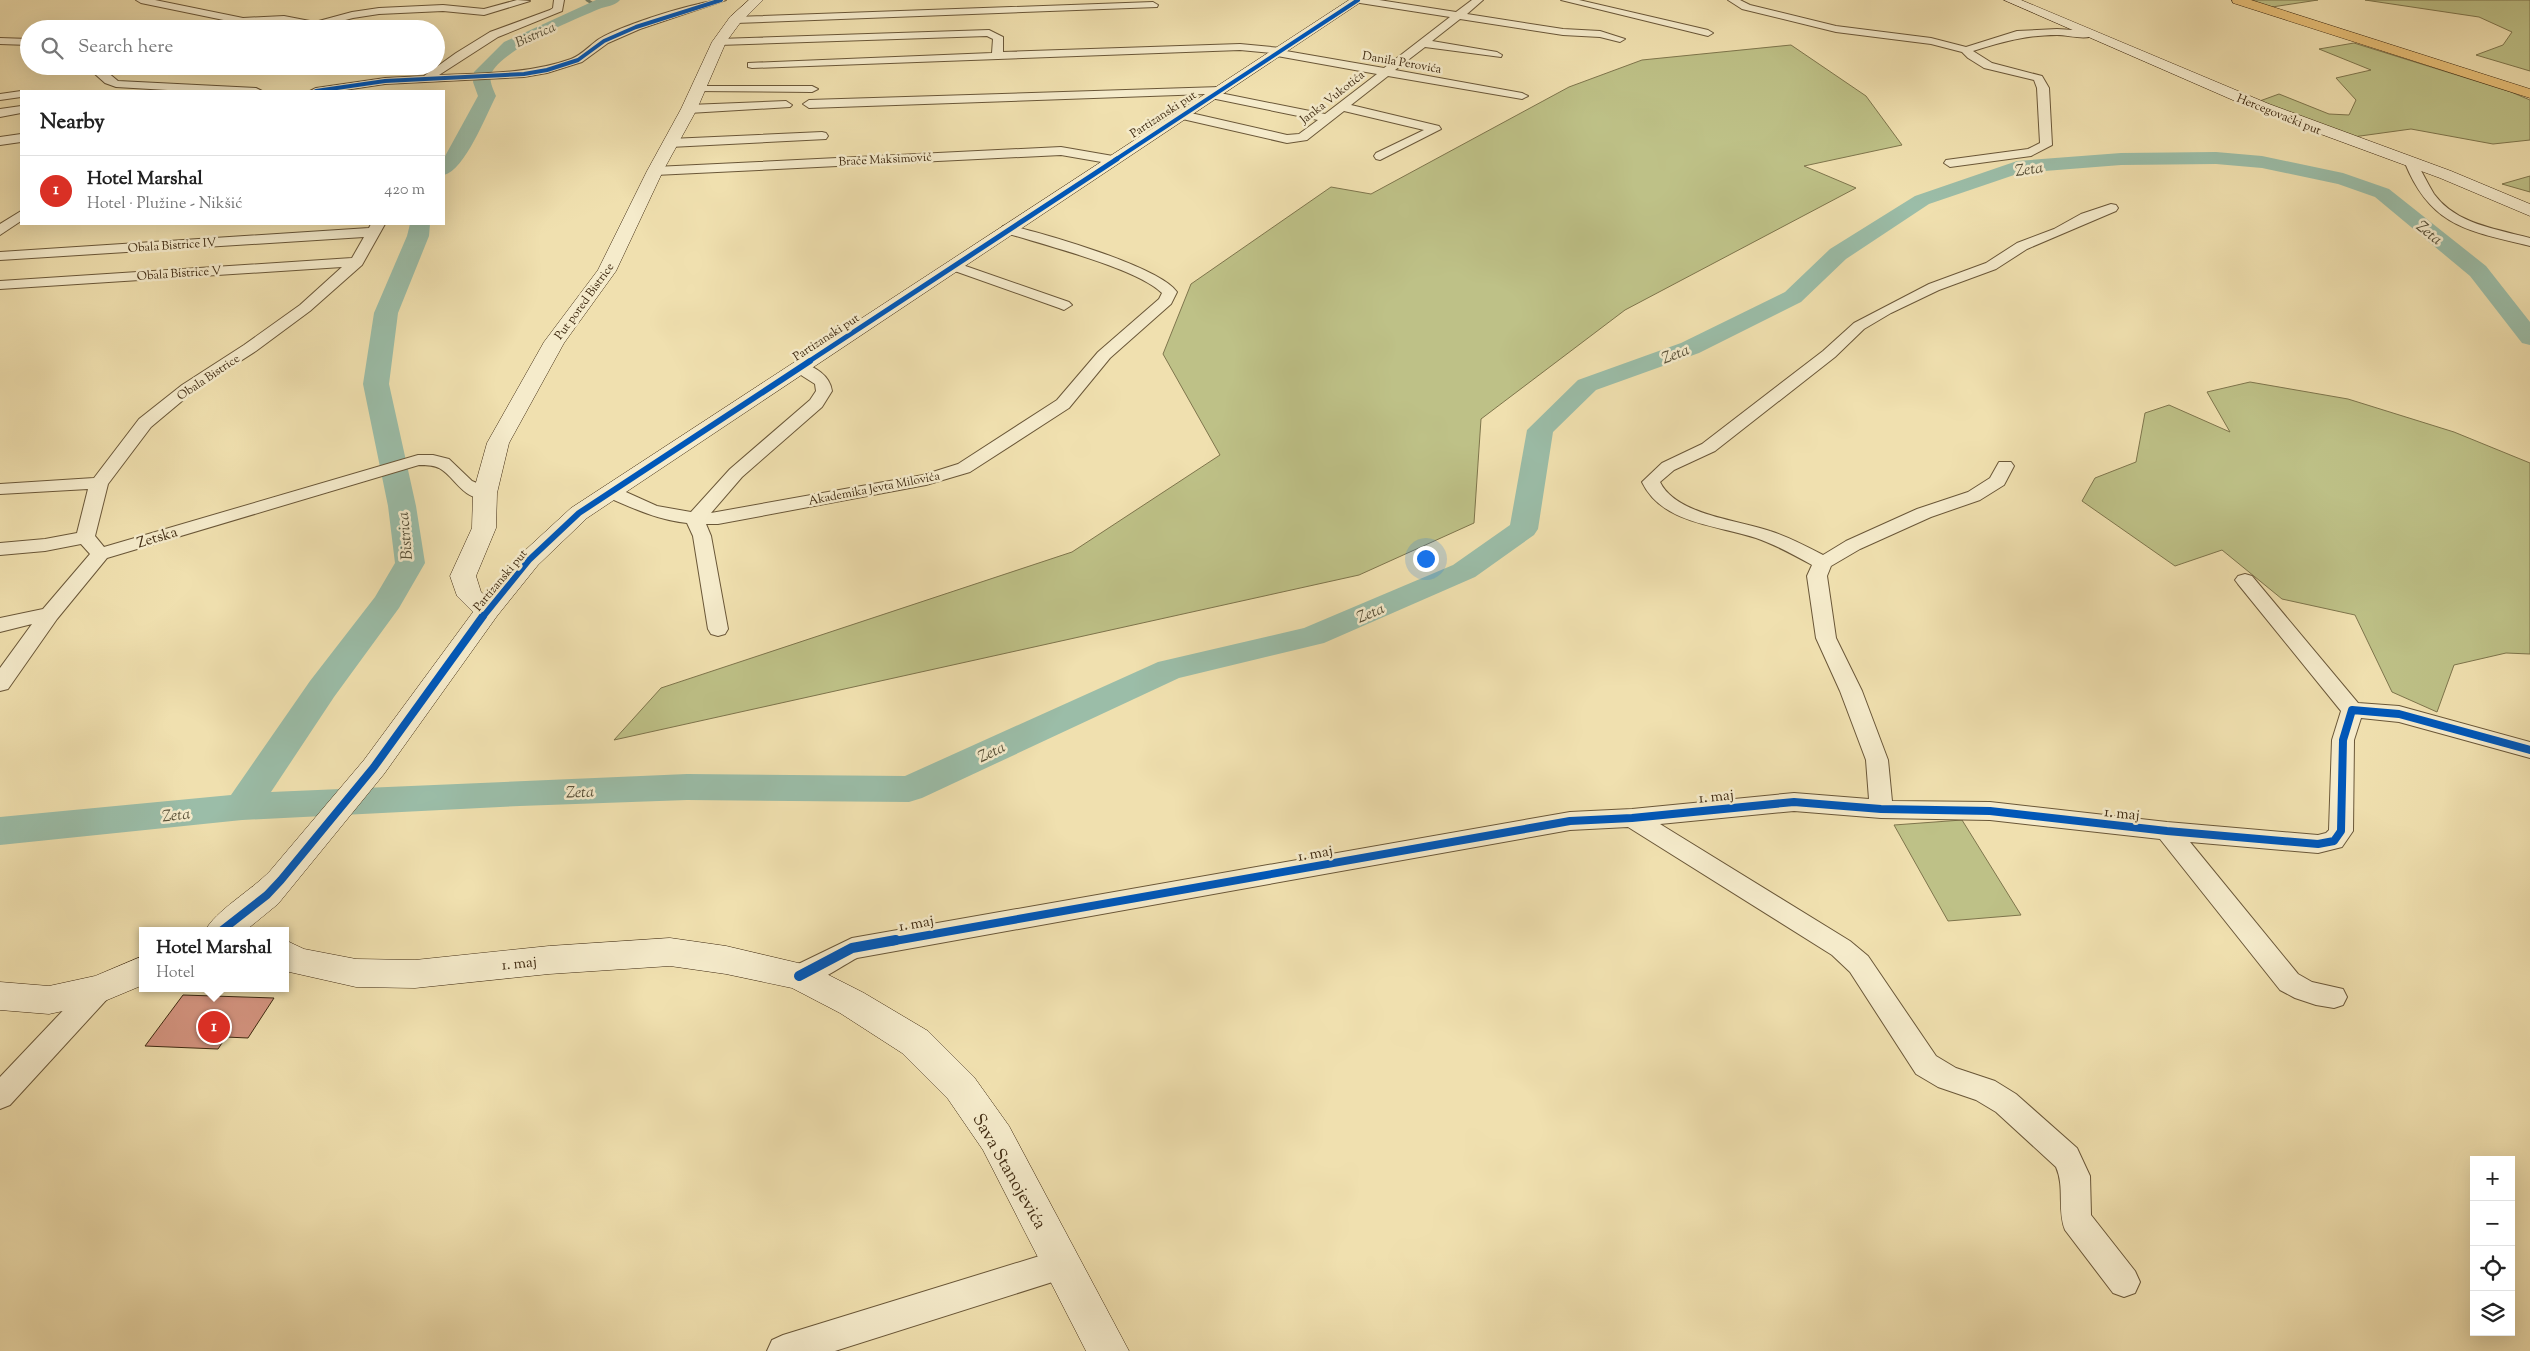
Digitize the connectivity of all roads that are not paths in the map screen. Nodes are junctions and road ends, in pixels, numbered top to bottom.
1 (141, 0) edge
2 (523, 0) edge
3 (559, 0) edge
4 (721, 0) edge
5 (757, 0) edge
6 (1359, 0) edge
7 (1478, 0) edge
8 (1566, 0) edge
9 (1733, 0) edge
10 (2010, 0) edge
11 (2238, 0) edge
12 (997, 5) edge
13 (1153, 5) dead end
14 (348, 6) dead end
15 (1458, 16) junction
16 (339, 19) junction
17 (237, 20) edge
18 (264, 20) edge
19 (289, 20) edge
20 (335, 20) edge
21 (735, 20) junction
22 (518, 24) junction
23 (1708, 33) dead end
24 (2090, 34) junction
25 (1620, 39) dead end
26 (0, 40) edge
27 (20, 41) edge
28 (719, 42) junction
29 (1423, 43) junction
30 (1966, 50) junction
31 (1279, 52) junction
32 (997, 55) junction
33 (1497, 55) dead end
34 (752, 65) dead end
35 (445, 66) edge
36 (1385, 73) junction
37 (105, 75) edge
38 (433, 75) edge
39 (457, 78) junction
40 (427, 79) junction
41 (207, 89) junction
42 (351, 89) edge
43 (697, 89) junction
44 (812, 89) dead end
45 (192, 90) edge
46 (232, 90) edge
47 (334, 90) edge
48 (439, 90) edge
49 (1215, 93) junction
50 (20, 94) edge
51 (2530, 94) edge
52 (1522, 96) dead end
53 (0, 97) edge
54 (809, 104) dead end
55 (786, 105) dead end
56 (1342, 107) junction
57 (689, 109) junction
58 (20, 110) edge
59 (0, 113) edge
60 (1182, 115) junction
61 (1327, 118) junction
62 (822, 136) dead end
63 (20, 138) edge
64 (0, 141) edge
65 (670, 143) junction
66 (1380, 156) dead end
67 (1114, 160) junction
68 (1950, 163) dead end
69 (2411, 163) junction
70 (655, 171) junction
71 (2478, 186) junction
72 (2530, 202) edge
73 (2112, 208) dead end
74 (2530, 211) edge
75 (20, 217) edge
76 (376, 228) edge
77 (1008, 230) junction
78 (0, 231) edge
79 (2530, 242) edge
80 (0, 256) edge
81 (357, 262) junction
82 (954, 266) junction
83 (0, 285) edge
84 (1064, 304) dead end
85 (799, 368) junction
86 (2005, 466) dead end
87 (99, 483) junction
88 (0, 489) edge
89 (611, 492) junction
90 (485, 494) junction
91 (695, 519) junction
92 (85, 537) junction
93 (0, 549) edge
94 (100, 554) junction
95 (1823, 563) junction
96 (2245, 580) dead end
97 (488, 610) junction
98 (50, 614) junction
99 (0, 625) edge
100 (718, 629) dead end
101 (0, 684) edge
102 (2352, 710) junction
103 (2530, 750) edge
104 (1881, 809) junction
105 (1632, 818) junction
106 (2167, 831) junction
107 (235, 927) edge
108 (289, 956) edge
109 (139, 972) edge
110 (799, 976) junction
111 (100, 989) junction
112 (0, 996) edge
113 (2334, 997) dead end
114 (0, 1096) edge
115 (1062, 1264) junction
116 (2124, 1282) dead end
117 (783, 1351) edge
118 (1108, 1351) edge

1 - 17 street
2 - 16 street
2 - 22 street
3 - 22 street
4 - 39 street
5 - 21 street, Put pored Bistrice
6 - 15 street
6 - 31 street, Partizanski put
7 - 15 street, Janka Vukotića
8 - 23 street
9 - 30 street
10 - 24 street, Hercegovački put
11 - 51 main road
12 - 13 street
12 - 21 street
14 - 16 street
15 - 25 street
15 - 29 street, Janka Vukotića
16 - 20 street
18 - 19 street
21 - 28 street, Put pored Bistrice
22 - 35 street
24 - 30 street
24 - 69 street, Hercegovački put
26 - 27 street
28 - 32 street
28 - 43 street, Put pored Bistrice
29 - 33 street
29 - 36 street, Janka Vukotića
30 - 68 street
31 - 32 street, Danila Perovića
31 - 36 street, Danila Perovića
31 - 49 street, Partizanski put
32 - 34 street, Danila Perovića
36 - 52 street, Danila Perovića
36 - 56 street, Janka Vukotića
37 - 41 street
38 - 40 street
39 - 40 street
39 - 48 street
40 - 42 street
40 - 48 street
41 - 45 street
41 - 46 street
42 - 47 street
43 - 44 street
43 - 57 street, Put pored Bistrice
49 - 54 street
49 - 60 street, Partizanski put
49 - 61 street
50 - 53 street
55 - 57 street
56 - 61 street, Janka Vukotića
56 - 66 street
57 - 65 street, Put pored Bistrice
58 - 59 street
60 - 61 street, Janka Vukotića
60 - 67 street, Partizanski put
62 - 65 street
63 - 64 street
65 - 70 street, Put pored Bistrice
67 - 70 street, Braće Maksimović
67 - 77 street, Partizanski put
69 - 71 street, Hercegovački put
69 - 79 street
70 - 90 street, Put pored Bistrice
71 - 72 street
71 - 74 street
73 - 95 street
75 - 78 street
76 - 80 street, Obala Bistrice IV
76 - 81 street, Obala Bistrice
77 - 82 street, Partizanski put
77 - 91 street, Akademika Jevta Milovića
81 - 83 street, Obala Bistrice V
81 - 87 street, Obala Bistrice
82 - 84 street
82 - 85 street, Partizanski put
85 - 89 street, Partizanski put
85 - 91 street
86 - 95 street
87 - 88 street
87 - 92 street, Obala Bistrice
89 - 91 street, Akademika Jevta Milovića
89 - 97 street, Partizanski put
90 - 94 street, Zetska
90 - 97 street, Put pored Bistrice
91 - 100 street
92 - 93 street
92 - 94 street
94 - 98 street
95 - 104 street
96 - 102 street
97 - 107 street, Partizanski put
98 - 99 street
98 - 101 street
102 - 103 street
102 - 106 street, 1. maj
104 - 105 street, 1. maj
104 - 106 street, 1. maj
105 - 110 street, 1. maj
105 - 116 street
106 - 113 street
108 - 110 street, 1. maj
109 - 111 street
110 - 115 street, Sava Stanojevića
111 - 112 street
111 - 114 street
115 - 117 street
115 - 118 street, Sava Stanojevića

